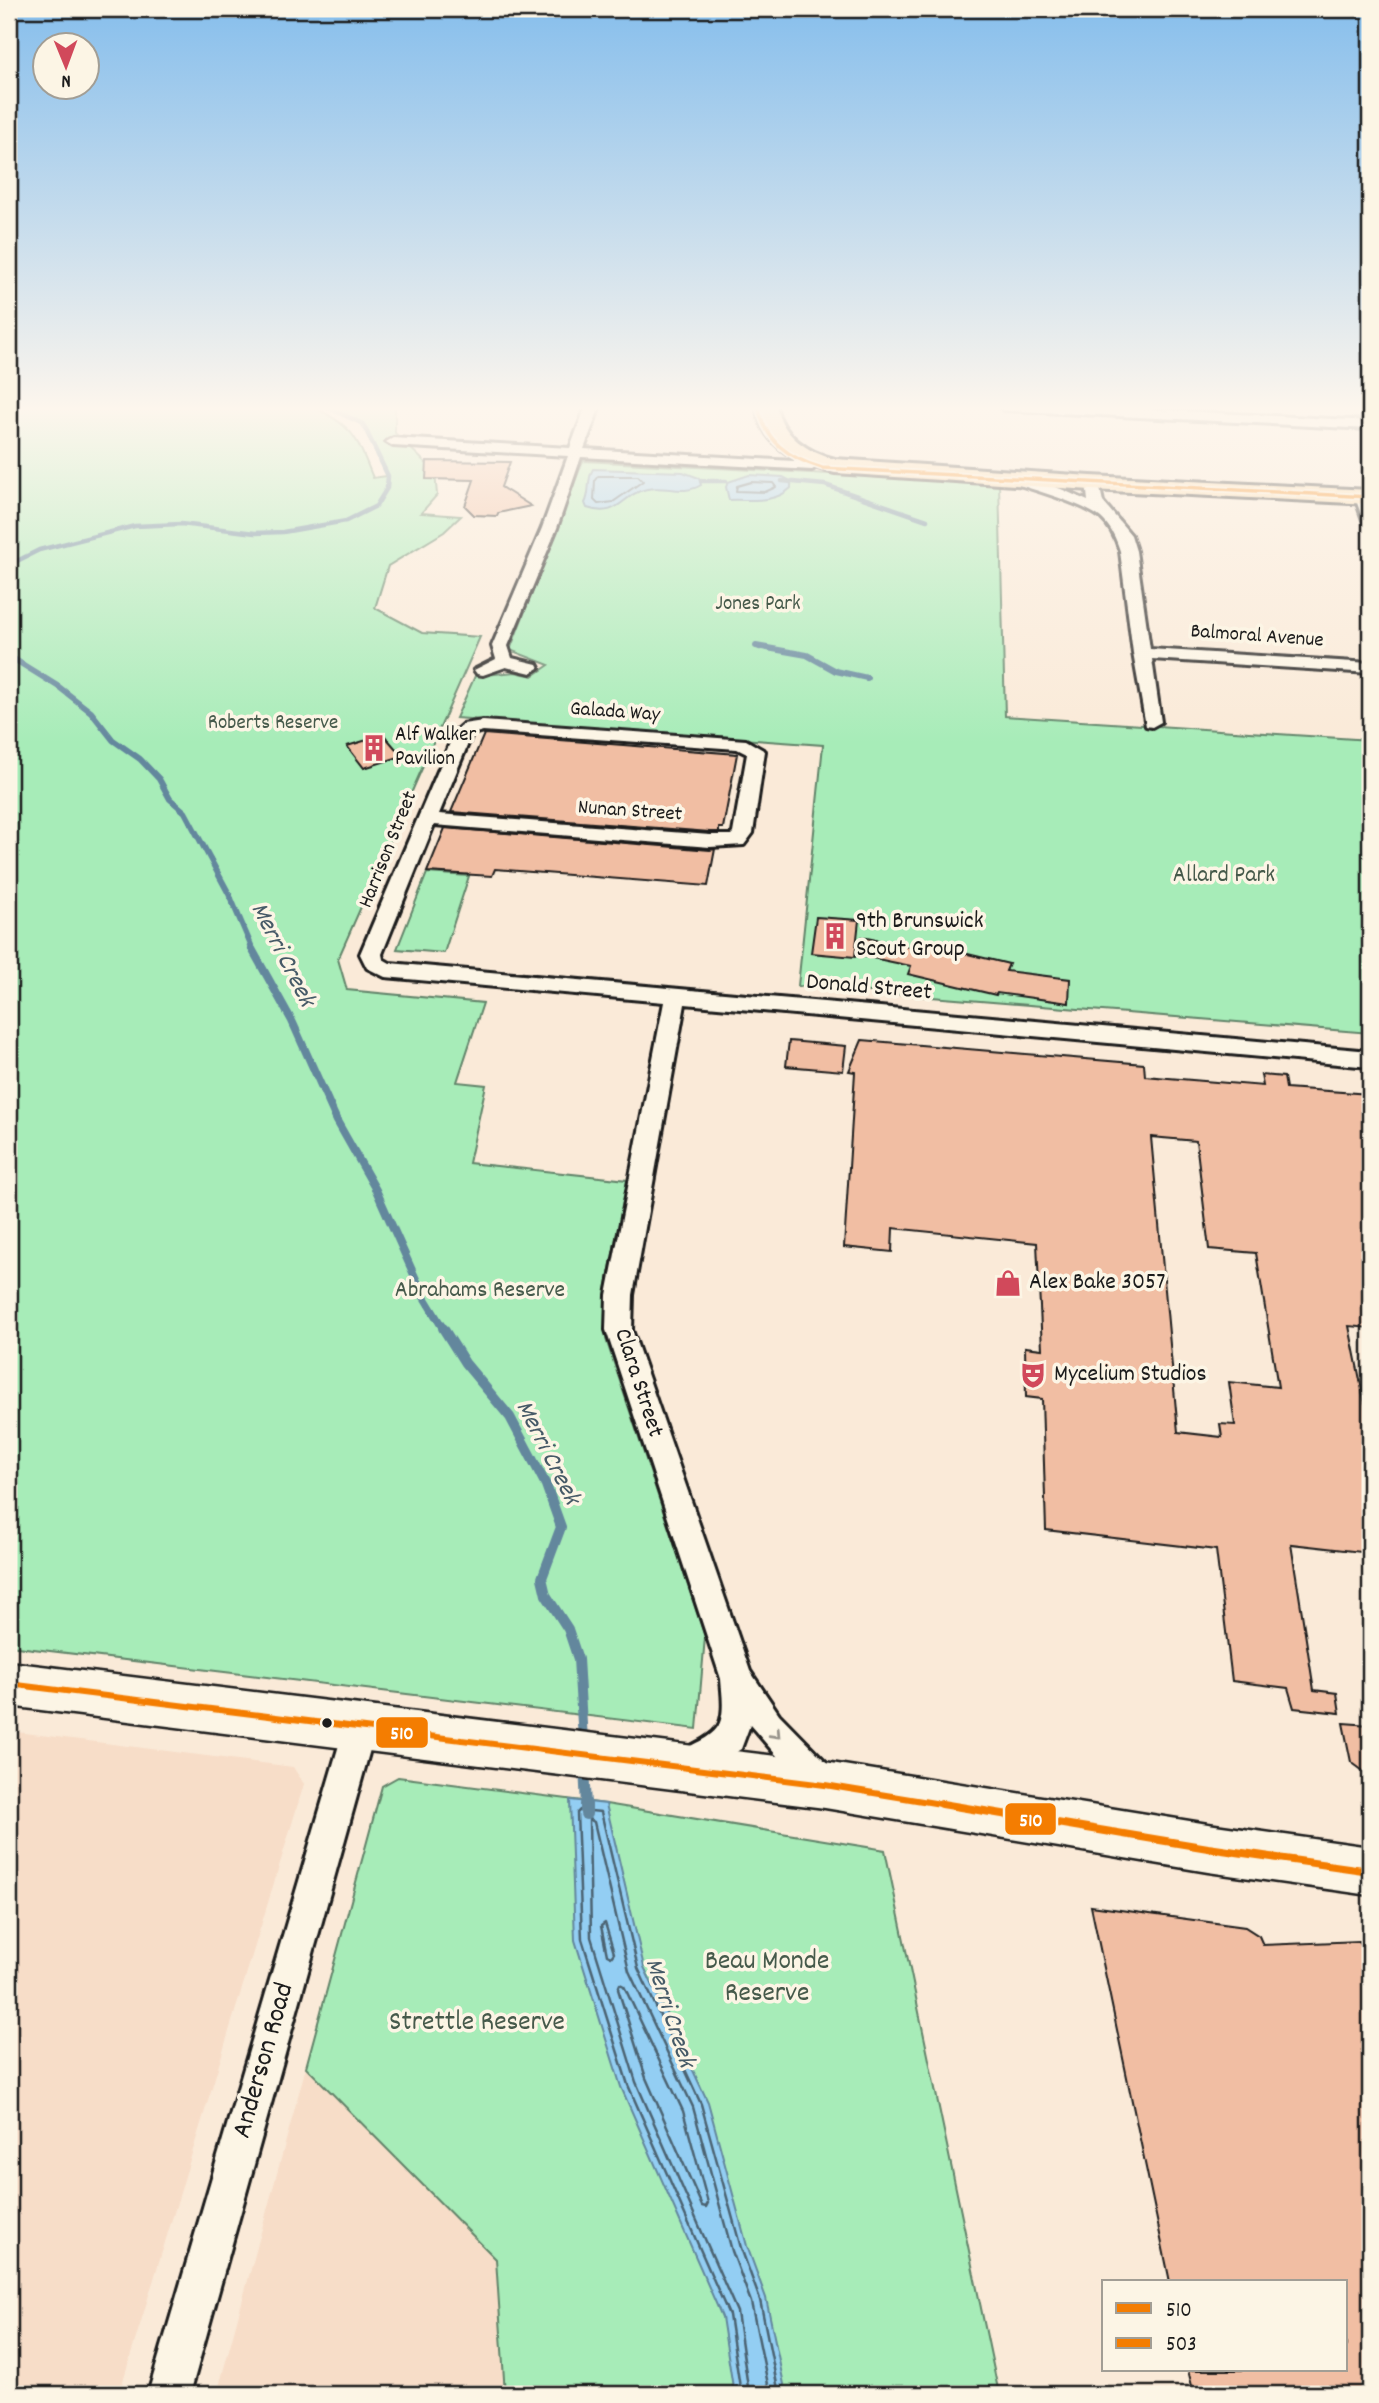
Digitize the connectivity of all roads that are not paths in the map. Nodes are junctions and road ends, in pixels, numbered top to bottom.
1 (553, 518) edge
2 (1107, 518) edge
3 (1141, 653) junction
4 (505, 661) junction
5 (531, 668) dead end
6 (1370, 668) edge
7 (484, 670) dead end
8 (1152, 722) dead end
9 (469, 728) joint
10 (756, 751) joint
11 (426, 819) junction
12 (371, 954) joint
13 (676, 996) junction
14 (1370, 1059) edge
15 (737, 1678) junction
16 (9, 1684) edge
17 (360, 1728) junction
18 (674, 1767) junction
19 (825, 1785) junction
20 (1370, 1871) edge
21 (169, 2394) edge

1 - 4 street
2 - 3 street
3 - 6 street, Balmoral Avenue
3 - 8 street
4 - 5 street
4 - 7 street
9 - 10 street, Galada Way
9 - 11 street, Harrison Street
10 - 11 street, Nunan Street
11 - 12 street, Harrison Street
12 - 13 street, Donald Street
13 - 14 street, Donald Street
13 - 15 street, Clara Street
15 - 18 street, Clara Street
15 -> 19 street, Clara Street
16 - 17 main road
17 - 18 main road
17 - 21 street, Anderson Road
18 - 19 main road
19 - 20 main road

